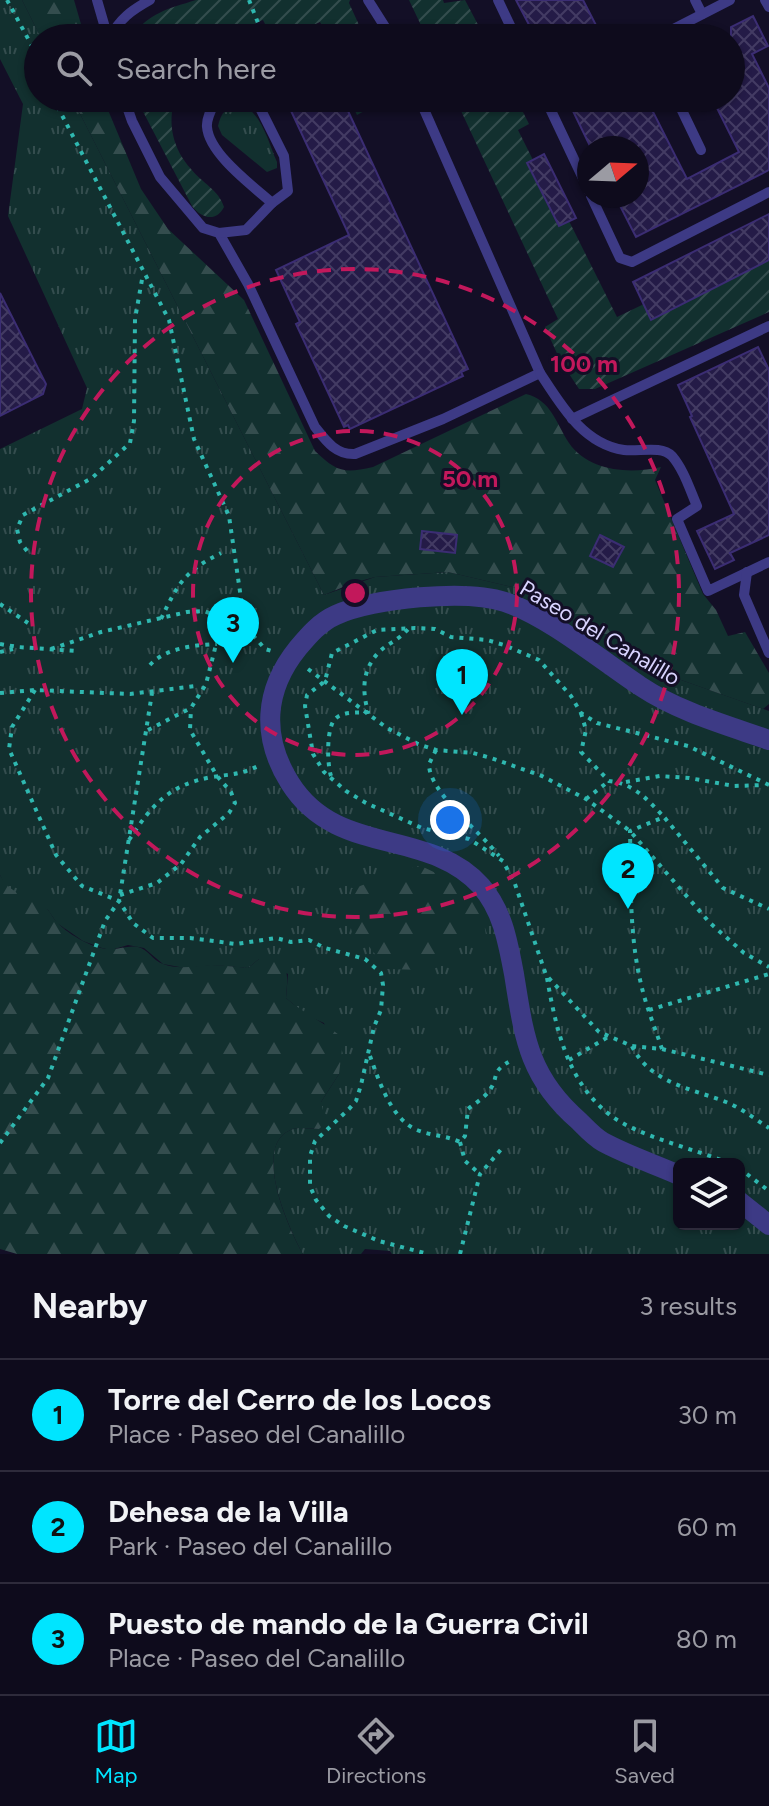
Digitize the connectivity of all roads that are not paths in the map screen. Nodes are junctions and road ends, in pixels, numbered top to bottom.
1 (97, 0) edge
2 (150, 0) edge
3 (368, 0) edge
4 (498, 0) edge
5 (695, 0) edge
6 (730, 0) edge
7 (765, 0) edge
8 (769, 7) edge
9 (702, 14) junction
10 (105, 24) edge
11 (116, 24) edge
12 (383, 24) edge
13 (509, 24) edge
14 (683, 24) edge
15 (129, 112) edge
16 (212, 112) edge
17 (262, 112) edge
18 (425, 112) edge
19 (552, 112) edge
20 (683, 112) edge
21 (701, 150) dead end
22 (577, 166) edge
23 (769, 192) edge
24 (272, 203) junction
25 (597, 208) edge
26 (219, 233) junction
27 (769, 326) edge
28 (540, 373) junction
29 (572, 419) junction
30 (769, 562) edge
31 (747, 572) junction
32 (769, 653) edge
33 (769, 740) edge
34 (673, 1172) edge
35 (745, 1206) edge
36 (769, 1225) edge

1 - 10 lane
2 - 11 lane
3 - 12 lane
4 - 13 lane
5 - 9 lane
6 - 9 lane
7 - 8 lane
9 - 14 lane
15 - 26 lane
16 - 24 lane
17 - 24 lane
18 - 28 lane
19 - 22 lane
20 - 21 lane
23 - 25 lane
24 - 26 lane
26 - 28 lane
27 - 29 lane
28 - 29 lane
29 - 31 lane
30 - 31 lane
31 - 32 lane
33 - 34 street, Paseo del Canalillo
35 - 36 street

